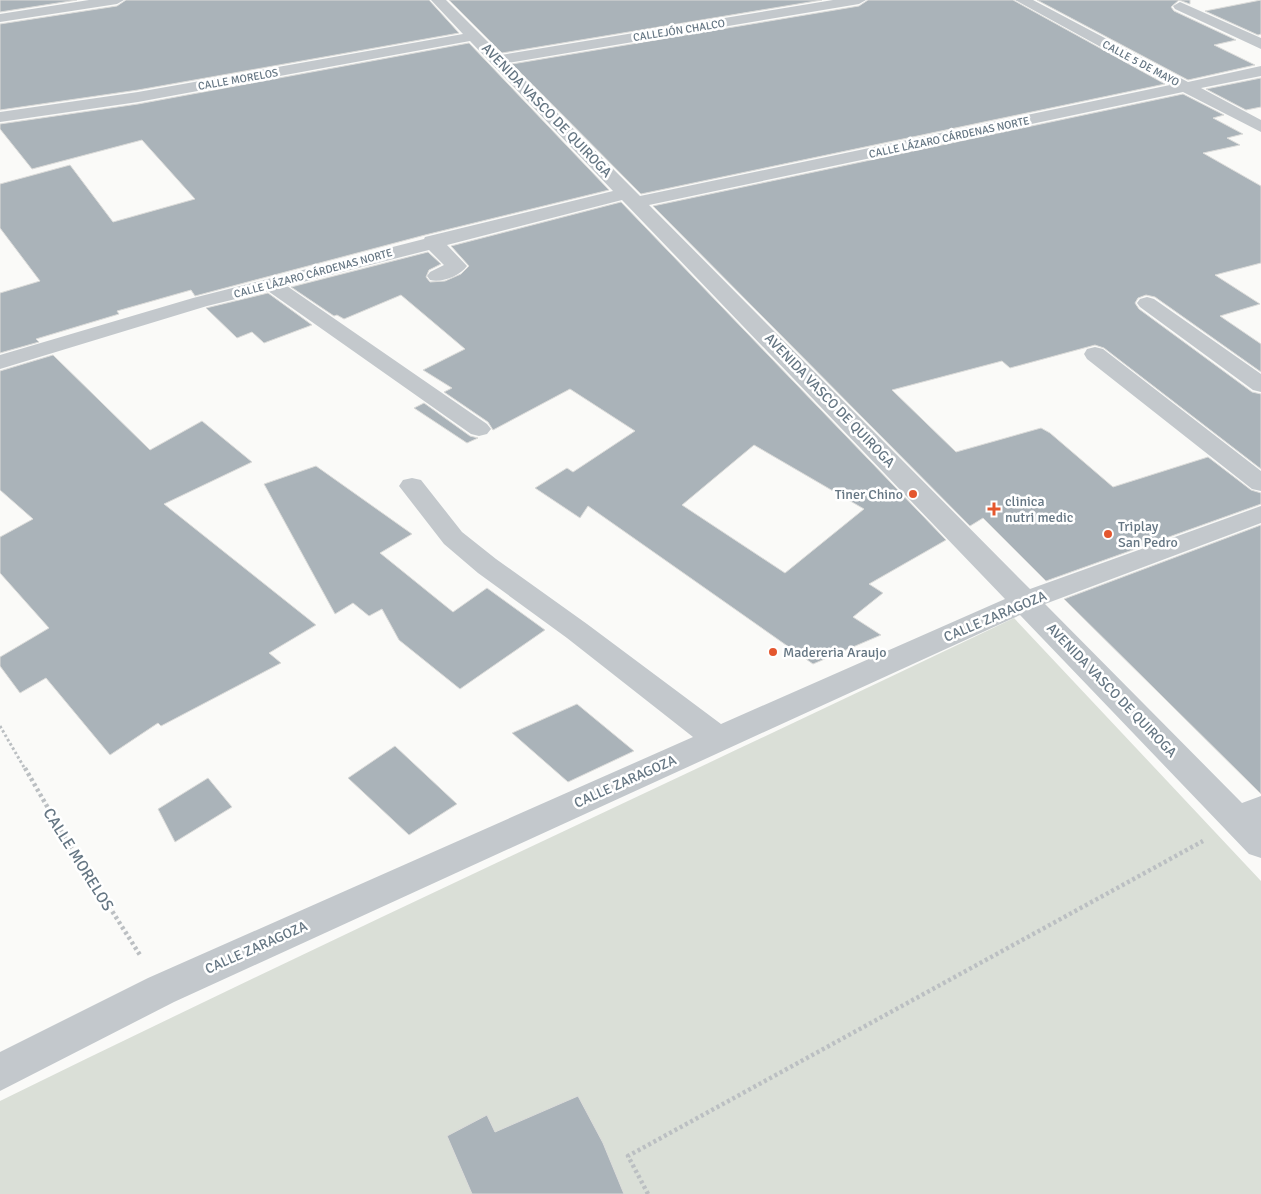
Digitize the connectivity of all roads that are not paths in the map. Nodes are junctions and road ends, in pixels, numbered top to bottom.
1 (118, 0) edge
2 (438, 0) edge
3 (859, 0) edge
4 (1022, 0) edge
5 (1180, 6) dead end
6 (0, 18) edge
7 (475, 36) junction
8 (1261, 44) edge
9 (499, 60) junction
10 (1261, 71) edge
11 (1186, 87) junction
12 (0, 117) edge
13 (1261, 127) edge
14 (633, 197) junction
15 (432, 241) junction
16 (438, 276) dead end
17 (271, 284) junction
18 (1148, 302) dead end
19 (1095, 354) dead end
20 (0, 362) edge
21 (1261, 385) edge
22 (479, 429) dead end
23 (1261, 483) edge
24 (412, 486) dead end
25 (1261, 514) edge
26 (1025, 601) junction
27 (718, 740) junction
28 (1250, 814) edge
29 (1261, 844) edge
30 (0, 1072) edge

1 - 6 street
2 - 7 street, AVENIDA VASCO DE QUIROGA
3 - 9 street, CALLEJÓN CHALCO
4 - 11 street, CALLE 5 DE MAYO
5 - 8 street
7 - 9 street, AVENIDA VASCO DE QUIROGA
7 - 12 street, CALLE MORELOS
9 - 14 street, AVENIDA VASCO DE QUIROGA
10 - 11 street, CALLE LÁZARO CÁRDENAS NORTE
11 - 13 street, CALLE 5 DE MAYO
11 - 14 street, CALLE LÁZARO CÁRDENAS NORTE
14 - 15 street, CALLE LÁZARO CÁRDENAS NORTE
14 - 26 street, AVENIDA VASCO DE QUIROGA
15 - 16 street
15 - 17 street, CALLE LÁZARO CÁRDENAS NORTE
17 - 20 street, CALLE LÁZARO CÁRDENAS NORTE
17 - 22 street
18 - 21 street
19 - 23 street
24 - 27 street
25 - 26 street, CALLE ZARAGOZA
26 - 27 street, CALLE ZARAGOZA
26 - 28 street, AVENIDA VASCO DE QUIROGA
27 - 30 street, CALLE ZARAGOZA
28 - 29 street, AVENIDA VASCO DE QUIROGA

